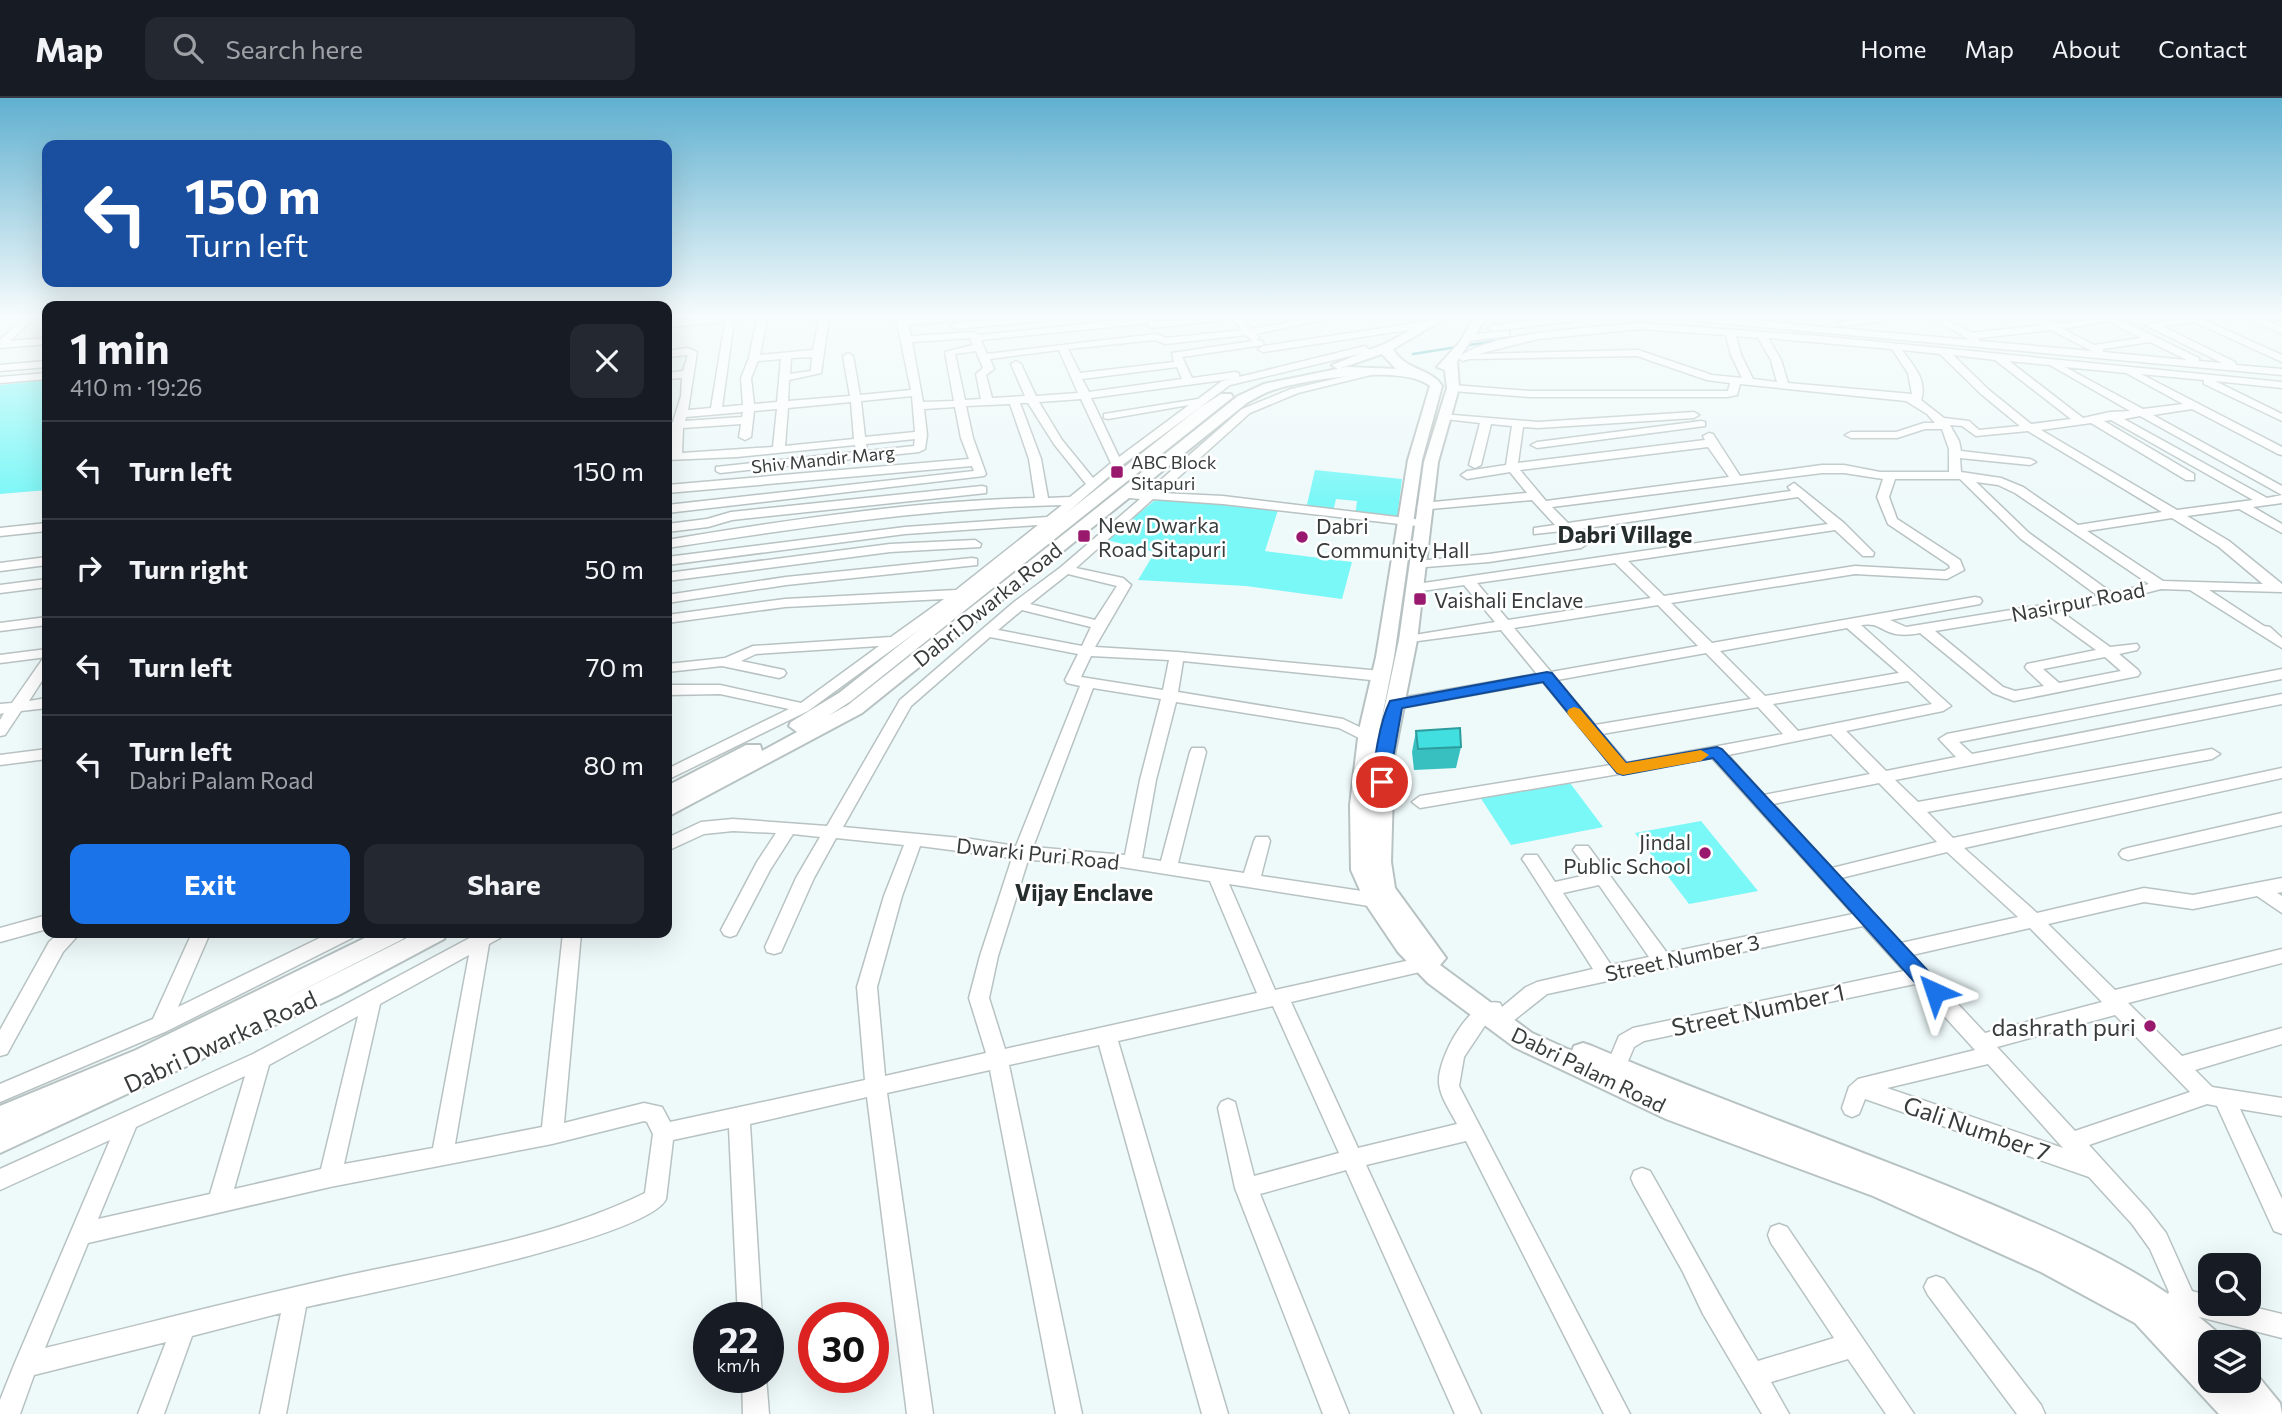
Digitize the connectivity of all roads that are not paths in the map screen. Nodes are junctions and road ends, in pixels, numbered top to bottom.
1 (686, 379) edge
2 (722, 379) edge
3 (746, 379) edge
4 (785, 379) edge
5 (852, 379) edge
6 (913, 379) edge
7 (956, 379) edge
8 (982, 379) edge
9 (1022, 379) edge
10 (1076, 379) edge
11 (1203, 379) edge
12 (1238, 379) edge
13 (1267, 379) edge
14 (1306, 379) edge
15 (1345, 379) edge
16 (1429, 379) edge
17 (1453, 379) edge
18 (1727, 379) edge
19 (1748, 379) edge
20 (1782, 379) edge
21 (1915, 379) edge
22 (1971, 379) edge
23 (2029, 379) edge
24 (2080, 379) edge
25 (2145, 379) edge
26 (2203, 379) edge
27 (2236, 379) edge
28 (2244, 379) edge
29 (1188, 381) joint
30 (1736, 381) junction
31 (1750, 383) junction
32 (2279, 383) edge
33 (1784, 386) junction
34 (1452, 388) junction
35 (915, 393) junction
36 (1678, 394) junction
37 (1084, 396) junction
38 (1030, 399) junction
39 (856, 400) junction
40 (1014, 400) junction
41 (1200, 400) junction
42 (1916, 401) junction
43 (987, 402) junction
44 (960, 403) junction
45 (2194, 405) junction
46 (783, 406) junction
47 (917, 406) junction
48 (2137, 412) junction
49 (683, 414) junction
50 (748, 414) junction
51 (2110, 415) junction
52 (1108, 416) dead end
53 (1444, 416) junction
54 (2282, 418) edge
55 (1697, 419) junction
56 (2084, 419) junction
57 (1486, 421) junction
58 (1941, 423) junction
59 (1518, 424) junction
60 (1538, 425) junction
61 (672, 426) edge
62 (2028, 427) junction
63 (716, 432) junction
64 (920, 435) junction
65 (1851, 435) dead end
66 (745, 437) dead end
67 (860, 441) junction
68 (1711, 443) junction
69 (1537, 445) junction
70 (779, 449) junction
71 (2282, 452) edge
72 (1955, 454) junction
73 (861, 456) junction
74 (672, 457) edge
75 (2030, 462) dead end
76 (1540, 463) junction
77 (1116, 464) junction
78 (1512, 467) junction
79 (978, 468) junction
80 (720, 470) dead end
81 (1780, 475) junction
82 (1890, 476) junction
83 (1960, 476) junction
84 (2190, 477) dead end
85 (1737, 480) junction
86 (902, 481) junction
87 (1092, 484) junction
88 (672, 489) edge
89 (982, 489) junction
90 (2282, 491) edge
91 (1801, 493) junction
92 (1123, 494) junction
93 (1150, 495) junction
94 (902, 498) junction
95 (2282, 499) edge
96 (1538, 500) junction
97 (1042, 501) junction
98 (1072, 501) junction
99 (2266, 502) junction
100 (982, 503) junction
101 (1089, 503) junction
102 (2241, 505) junction
103 (672, 508) edge
104 (901, 513) junction
105 (2177, 515) junction
106 (1417, 518) junction
107 (1049, 521) junction
108 (979, 522) junction
109 (1840, 526) junction
110 (672, 527) edge
111 (1563, 527) junction
112 (42, 528) edge
113 (2073, 528) junction
114 (2282, 529) edge
115 (901, 530) junction
116 (1538, 531) dead end
117 (0, 532) edge
118 (672, 543) edge
119 (975, 544) junction
120 (902, 547) junction
121 (1868, 553) dead end
122 (1617, 557) junction
123 (672, 560) edge
124 (42, 562) edge
125 (972, 562) junction
126 (1418, 565) junction
127 (0, 567) edge
128 (1066, 570) junction
129 (672, 576) edge
130 (1467, 580) junction
131 (42, 584) edge
132 (2161, 585) junction
133 (2191, 585) junction
134 (1415, 588) junction
135 (2279, 588) edge
136 (0, 589) edge
137 (965, 591) junction
138 (672, 598) edge
139 (2109, 598) junction
140 (1660, 601) junction
141 (1975, 601) dead end
142 (1019, 605) junction
143 (2047, 608) junction
144 (672, 619) edge
145 (1879, 619) junction
146 (42, 622) edge
147 (1850, 623) junction
148 (1099, 625) junction
149 (1503, 625) junction
150 (0, 627) edge
151 (1923, 628) junction
152 (2261, 630) junction
153 (2282, 631) edge
154 (987, 632) junction
155 (1408, 640) junction
156 (897, 641) junction
157 (2282, 644) edge
158 (2132, 647) dead end
159 (1708, 648) junction
160 (1086, 651) junction
161 (2108, 652) junction
162 (42, 654) edge
163 (1177, 656) junction
164 (0, 659) edge
165 (728, 662) junction
166 (672, 668) edge
167 (779, 673) dead end
168 (2282, 674) edge
169 (1381, 676) junction
170 (1911, 676) junction
171 (1547, 677) junction
172 (42, 678) edge
173 (1088, 683) junction
174 (1172, 687) junction
175 (672, 689) edge
176 (2057, 689) junction
177 (2282, 699) edge
178 (1760, 700) junction
179 (42, 704) edge
180 (1395, 704) junction
181 (803, 708) junction
182 (8, 709) edge
183 (1836, 730) junction
184 (0, 731) edge
185 (1590, 732) junction
186 (1367, 737) junction
187 (1796, 737) junction
188 (1198, 752) dead end
189 (1717, 752) junction
190 (2212, 754) dead end
191 (42, 755) edge
192 (1967, 759) junction
193 (0, 760) edge
194 (1623, 769) junction
195 (672, 773) edge
196 (2282, 773) edge
197 (1883, 775) junction
198 (672, 791) edge
199 (1761, 800) junction
200 (1420, 802) dead end
201 (672, 807) edge
202 (1371, 807) junction
203 (1913, 810) junction
204 (2282, 818) edge
205 (789, 828) junction
206 (831, 832) junction
207 (914, 840) junction
208 (1262, 841) dead end
209 (672, 842) edge
210 (1950, 845) junction
211 (1582, 850) dead end
212 (1022, 853) junction
213 (2128, 854) dead end
214 (1531, 859) dead end
215 (1132, 863) junction
216 (1168, 868) junction
217 (1828, 874) junction
218 (1217, 876) junction
219 (1603, 878) junction
220 (1251, 881) junction
221 (2282, 885) edge
222 (1551, 889) junction
223 (2260, 889) junction
224 (1375, 900) junction
225 (2282, 906) edge
226 (1866, 918) junction
227 (2034, 920) junction
228 (42, 923) edge
229 (730, 930) dead end
230 (0, 935) edge
231 (66, 938) edge
232 (199, 938) edge
233 (336, 938) edge
234 (385, 938) edge
235 (426, 938) edge
236 (484, 938) edge
237 (488, 938) edge
238 (572, 938) edge
239 (774, 947) dead end
240 (1898, 951) junction
241 (2282, 956) edge
242 (1662, 961) junction
243 (1424, 964) junction
244 (1606, 973) junction
245 (1920, 975) junction
246 (1274, 998) junction
247 (371, 1001) junction
248 (2115, 1002) junction
249 (1507, 1006) junction
250 (160, 1025) junction
251 (1107, 1035) junction
252 (2282, 1036) edge
253 (0, 1048) edge
254 (1985, 1049) junction
255 (1620, 1056) junction
256 (260, 1060) junction
257 (998, 1060) junction
258 (2178, 1066) junction
259 (876, 1087) junction
260 (1860, 1088) junction
261 (0, 1093) edge
262 (2216, 1098) junction
263 (2282, 1107) edge
264 (1228, 1108) dead end
265 (1852, 1108) dead end
266 (739, 1117) junction
267 (0, 1118) edge
268 (128, 1121) junction
269 (1471, 1130) junction
270 (664, 1131) junction
271 (552, 1135) junction
272 (0, 1141) edge
273 (2071, 1142) junction
274 (443, 1154) junction
275 (1352, 1159) junction
276 (2094, 1169) junction
277 (330, 1177) junction
278 (1642, 1178) dead end
279 (0, 1180) edge
280 (1246, 1188) junction
281 (2273, 1191) edge
282 (219, 1202) junction
283 (2282, 1223) edge
284 (80, 1234) junction
285 (1779, 1235) dead end
286 (1936, 1287) dead end
287 (296, 1298) junction
288 (749, 1302) edge
289 (2164, 1305) junction
290 (184, 1325) junction
291 (2282, 1326) edge
292 (2198, 1335) edge
293 (1853, 1345) junction
294 (26, 1365) junction
295 (1752, 1374) junction
296 (755, 1393) edge
297 (2252, 1393) edge
298 (7, 1414) edge
299 (151, 1414) edge
300 (273, 1414) edge
301 (757, 1414) edge
302 (920, 1414) edge
303 (1069, 1414) edge
304 (1215, 1414) edge
305 (1336, 1414) edge
306 (1468, 1414) edge
307 (1617, 1414) edge
308 (1776, 1414) edge
309 (1901, 1414) edge
310 (2032, 1414) edge
311 (2236, 1414) edge
312 (2269, 1414) edge

1 - 49 street
2 - 63 street
3 - 50 street
4 - 46 street
5 - 39 street
6 - 35 street, Shiv Mandir Marg
7 - 44 street
8 - 43 street
9 - 38 street
10 - 37 street
11 - 29 street
12 - 41 street
13 - 101 main road, Dabri Dwarka Road
14 - 92 main road, Dabri Dwarka Road
15 - 93 street
16 - 106 main road, Dabri Palam Road
17 - 34 main road, Dabri Palam Road
18 - 30 street
19 - 31 street
20 - 33 street
21 - 42 street
22 - 62 street
23 - 56 street
24 - 48 street
25 - 45 street
26 - 54 street
27 - 32 street
28 - 32 street
29 - 37 street
30 - 31 street
30 - 36 street
31 - 33 street
33 - 42 street
34 - 36 street
34 - 53 main road, Dabri Palam Road
35 - 39 street
35 - 47 street, Shiv Mandir Marg
36 - 55 street
37 - 38 street
37 - 77 street
38 - 40 street
38 - 87 street
39 - 46 street
39 - 67 street
40 - 43 street
40 - 97 street
41 - 52 street
41 - 77 street
42 - 58 street
43 - 44 street
44 - 47 street
44 - 79 street
45 - 48 street
45 - 71 street
46 - 50 street
46 - 70 street
47 - 64 street, Shiv Mandir Marg
48 - 51 street
48 - 90 street
49 - 61 street
49 - 63 street
50 - 63 street
50 - 66 street
51 - 56 street
51 - 99 street
53 - 57 street
53 - 106 main road, Dabri Palam Road
55 - 60 street
55 - 68 street
55 - 69 street
56 - 62 street
56 - 84 street
57 - 59 street
57 - 78 street
58 - 62 street
58 - 65 street
58 - 72 street
59 - 60 street
59 - 78 street
60 - 69 street
61 - 63 street
61 - 74 street
62 - 105 street
63 - 70 street
63 - 74 street
64 - 67 street
64 - 73 street, Shiv Mandir Marg
67 - 70 street
67 - 73 street
68 - 76 street
68 - 85 street
69 - 76 street
72 - 75 street
72 - 83 street
73 - 80 street, Shiv Mandir Marg
76 - 78 street
77 - 87 street
78 - 96 street
79 - 86 street
79 - 88 street
79 - 89 street
81 - 82 street
81 - 85 street
81 - 91 street
82 - 83 street
82 - 140 street
83 - 113 street
83 - 139 street
85 - 96 street
86 - 94 street
86 - 103 street
87 - 98 street
89 - 94 street
89 - 100 street
91 - 109 street
91 - 111 street
92 - 93 street
92 - 201 main road, Dabri Dwarka Road
93 - 106 street
93 - 128 street
94 - 104 street
94 - 110 street
95 - 99 street
96 - 106 street
96 - 111 street
97 - 98 street
97 - 100 street
98 - 101 street
98 - 107 street
99 - 102 street
100 - 104 street
100 - 108 street
101 - 198 main road, Dabri Dwarka Road
102 - 105 street
102 - 114 street
104 - 115 street
104 - 118 street
105 - 113 street
105 - 135 street
106 - 126 main road, Dabri Palam Road
106 - 169 main road, Dabri Palam Road
107 - 108 street
107 - 137 street
108 - 115 street
108 - 119 street
109 - 121 street
109 - 122 street
111 - 116 street
111 - 126 street
112 - 117 street
113 - 132 street
115 - 120 street
115 - 123 street
119 - 120 street
119 - 125 street
120 - 129 street
122 - 130 street
122 - 140 street
124 - 127 street
125 - 137 street
125 - 138 street
126 - 134 main road, Dabri Palam Road
128 - 142 street
128 - 148 street
130 - 134 street
130 - 149 street
131 - 136 street
132 - 133 street, Nasirpur Road
132 - 139 street, Nasirpur Road
133 - 135 street, Nasirpur Road
133 - 152 street
134 - 155 main road, Dabri Palam Road
137 - 144 street
137 - 156 street
139 - 143 street, Nasirpur Road
140 - 149 street
140 - 159 street
141 - 145 street
142 - 148 street
142 - 154 street
143 - 151 street, Nasirpur Road
143 - 161 street
145 - 147 street
145 - 151 street, Nasirpur Road
146 - 150 street
147 - 159 street
147 - 170 street
148 - 160 street
149 - 155 street
149 - 171 street
151 - 176 street
152 - 153 street
152 - 157 street
154 - 160 street
154 - 206 street
155 - 180 main road, Dabri Palam Road
156 - 165 street
156 - 181 street
158 - 161 street
159 - 171 street
159 - 178 street
160 - 163 street
160 - 173 street
161 - 176 street
161 - 176 street
162 - 164 street
163 - 169 street
163 - 174 street
165 - 166 street
165 - 167 street
168 - 192 street
169 - 186 main road, Dabri Palam Road
170 - 178 street
170 - 183 street
171 - 180 street
171 - 185 street
172 - 182 street
173 - 174 street
173 - 212 street
174 - 186 street
174 - 215 street
175 - 181 street
177 - 192 street
178 - 185 street
178 - 187 street
179 - 182 street
180 - 202 main road, Dabri Palam Road
181 - 195 street
182 - 184 street
183 - 187 street
183 - 197 street
185 - 194 street
186 - 202 main road, Dabri Palam Road
187 - 189 street
188 - 216 street
189 - 194 street
189 - 199 street
190 - 203 street
191 - 193 street
192 - 197 street
194 - 200 street
196 - 210 street
197 - 199 street
197 - 203 street
199 - 217 street
202 - 224 main road, Dabri Palam Road
202 - 249 main road, Dabri Palam Road
203 - 210 street
204 - 213 street
205 - 206 street, Dwarki Puri Road
205 - 209 street, Dwarki Puri Road
205 - 229 street
206 - 207 street, Dwarki Puri Road
206 - 239 street
207 - 212 street, Dwarki Puri Road
207 - 259 street
208 - 220 street
210 - 217 street
210 - 227 street
211 - 219 street
212 - 215 street, Dwarki Puri Road
212 - 257 street
214 - 222 street
215 - 216 street, Dwarki Puri Road
216 - 218 street, Dwarki Puri Road
217 - 226 street
218 - 220 street, Dwarki Puri Road
218 - 246 street
219 - 222 street
219 - 242 street
220 - 224 street, Dwarki Puri Road
221 - 223 street
222 - 244 street
223 - 225 street
223 - 227 street
224 - 243 main road, Dabri Palam Road
226 - 240 street
226 - 242 street, Street Number 3
227 - 240 street
227 - 248 street
228 - 230 street
231 - 253 street
232 - 250 street
233 - 250 street
234 - 267 main road, Dabri Dwarka Road
235 - 272 main road, Dabri Dwarka Road
236 - 247 street
237 - 274 street
238 - 271 street
240 - 245 street
241 - 248 street
242 - 244 street, Street Number 3
243 - 246 street
243 - 249 main road, Dabri Palam Road
244 - 249 street, Street Number 3
245 - 254 street
245 - 255 street, Street Number 1
246 - 251 street
246 - 275 street
247 - 256 street
247 - 277 street
248 - 254 street
248 - 258 street
249 - 255 main road, Dabri Palam Road
249 - 269 street
249 - 289 main road, Dabri Palam Road
250 - 261 street
251 - 257 street
251 - 304 street
252 - 258 street
254 - 260 street
254 - 273 street
255 - 289 main road, Dabri Palam Road
256 - 268 street
256 - 282 street
257 - 259 street
257 - 303 street
258 - 262 street
259 - 266 street
259 - 302 street
260 - 265 street
260 - 276 street, Gali Number 7
262 - 263 street
262 - 273 street
262 - 281 street
264 - 280 street
266 - 270 street
266 - 288 street
268 - 279 street
268 - 284 street
269 - 275 street
269 - 307 street
270 - 271 street
270 - 287 street
271 - 274 street
273 - 276 street
274 - 277 street
275 - 280 street
275 - 306 street
276 - 289 street
277 - 282 street
278 - 295 street
280 - 305 street
281 - 283 street
282 - 284 street
284 - 294 street
285 - 293 street
286 - 310 street
287 - 290 street
287 - 300 street
289 - 291 street
289 - 292 main road, Dabri Palam Road
289 - 311 main road, Dabri Palam Road
290 - 294 street
290 - 299 street
293 - 295 street
293 - 309 street
294 - 298 street
295 - 308 street
296 - 301 street
297 - 312 main road

